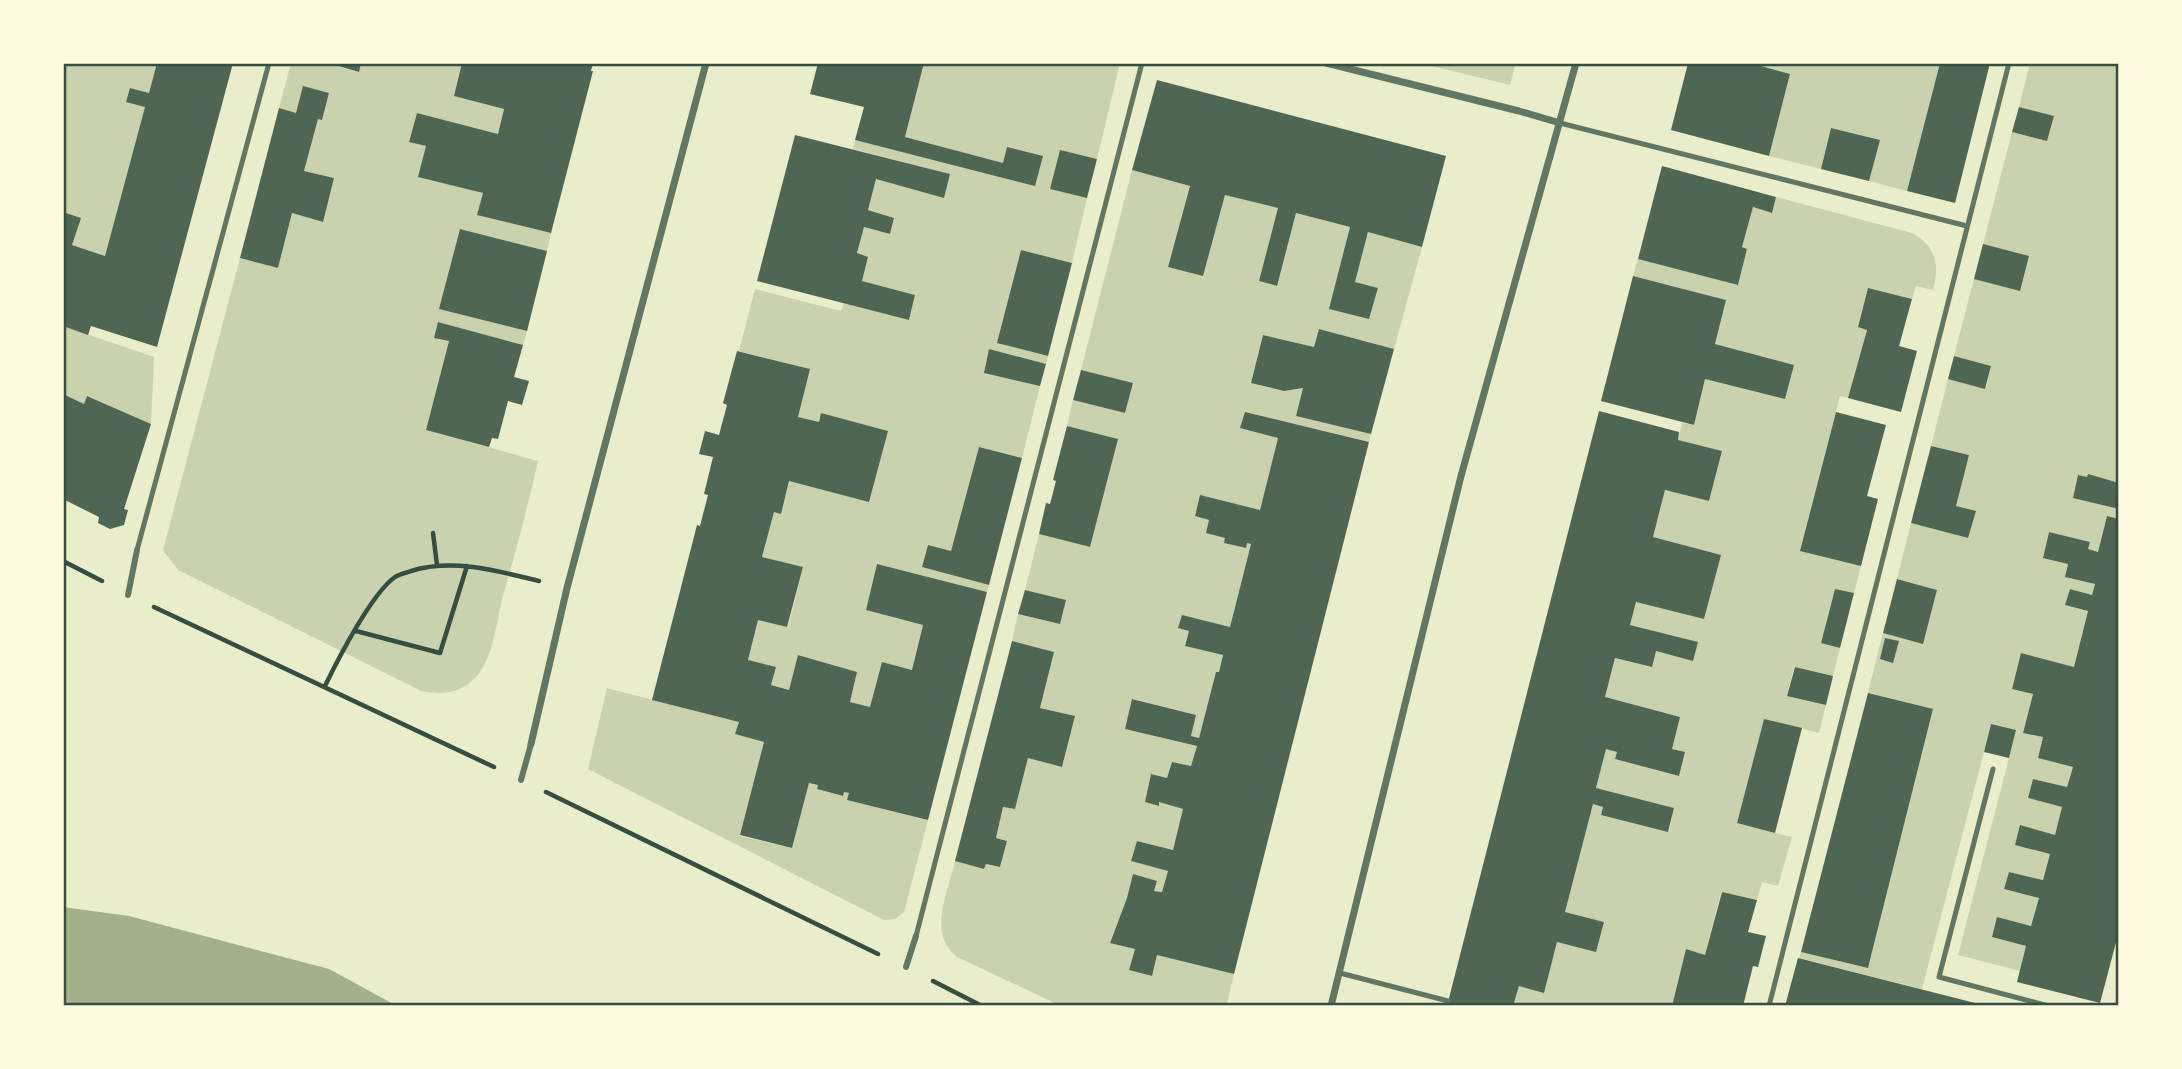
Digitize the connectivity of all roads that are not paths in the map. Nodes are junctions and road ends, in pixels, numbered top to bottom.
1 (269, 63) edge
2 (706, 63) edge
3 (1142, 63) edge
4 (1326, 63) edge
5 (1576, 63) edge
6 (2010, 63) edge
7 (1560, 122) junction
8 (1967, 226) junction
9 (137, 550) joint
10 (128, 594) dead end
11 (531, 744) joint
12 (1993, 769) dead end
13 (521, 780) dead end
14 (916, 936) joint
15 (906, 967) dead end
16 (1340, 973) junction
17 (1448, 1001) dead end
18 (1331, 1006) edge
19 (1769, 1006) edge
20 (2049, 1006) edge

1 - 9 lane
2 - 11 street
3 - 14 lane
4 - 7 street
5 - 7 street
6 - 8 lane
7 - 8 lane
7 - 16 street
8 - 19 lane
9 - 10 street
11 - 13 street
12 - 20 lane
14 - 15 street
16 - 17 lane
16 - 18 street

